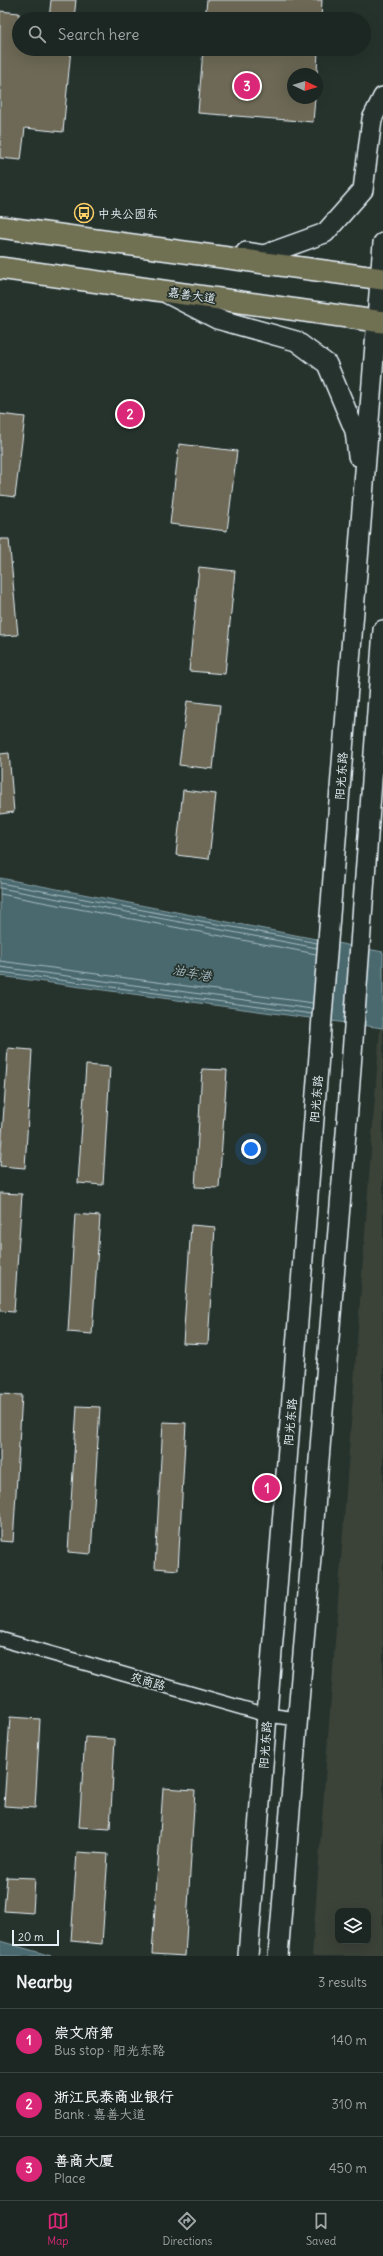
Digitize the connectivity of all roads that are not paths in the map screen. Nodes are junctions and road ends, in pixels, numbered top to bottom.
1 (383, 97) edge
2 (0, 227) edge
3 (383, 242) edge
4 (208, 255) junction
5 (0, 268) edge
6 (382, 279) edge
7 (162, 291) junction
8 (380, 322) edge
9 (362, 504) junction
10 (383, 630) edge
11 (0, 1639) edge
12 (267, 1715) junction
13 (297, 1719) junction
14 (248, 1956) edge
15 (278, 1956) edge

1 - 4 main road
2 - 4 main road
3 - 6 main road, 阳光东路
4 - 6 main road
5 - 7 main road, 嘉善大道
6 - 8 main road, 阳光东路
7 - 8 main road, 嘉善大道
7 - 9 main road
8 - 9 main road, 阳光东路
9 - 12 main road, 阳光东路
10 - 13 main road
11 - 12 street, 农商路
12 - 13 street, 农商路
12 - 14 main road, 阳光东路
13 - 15 main road

